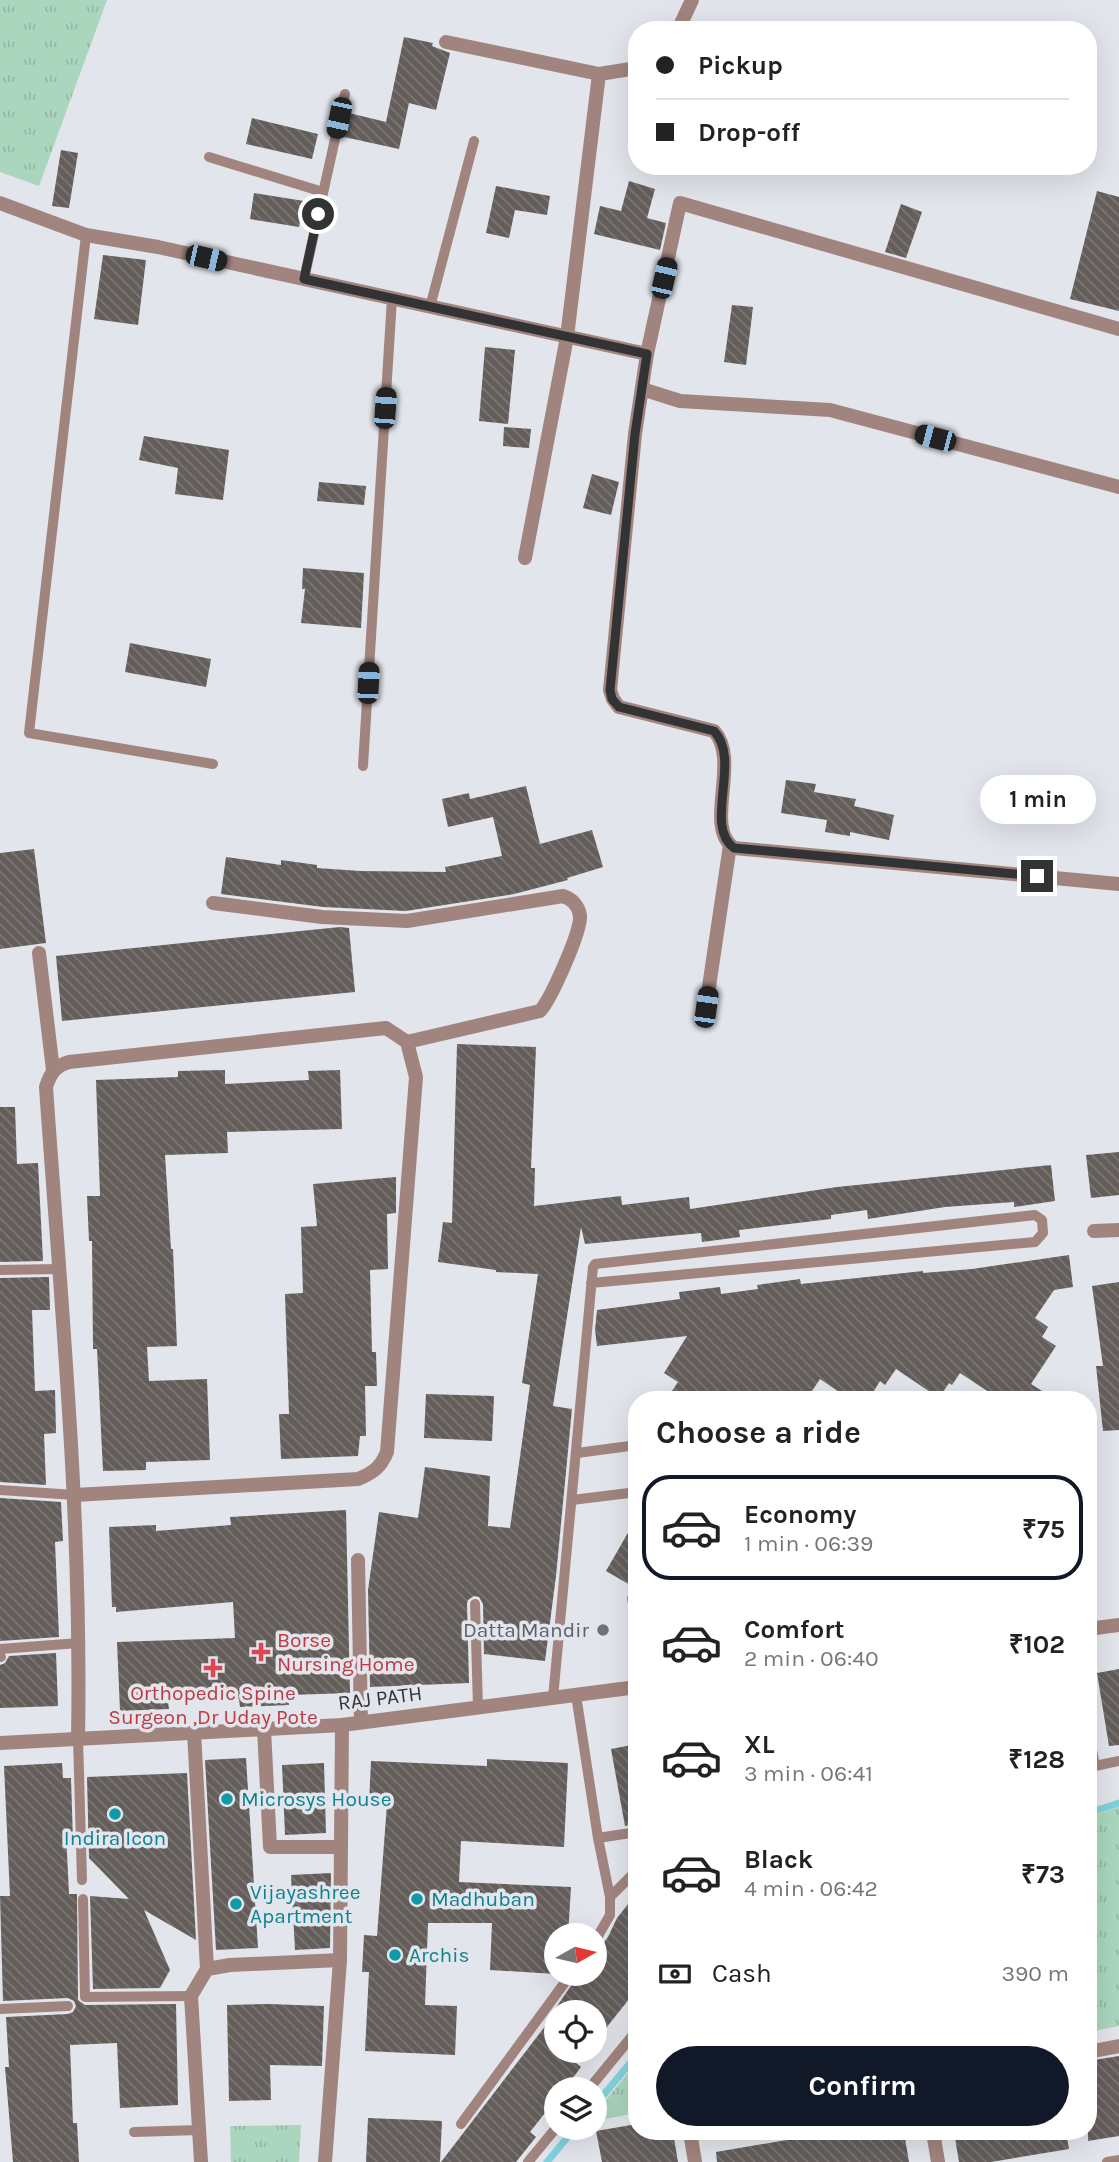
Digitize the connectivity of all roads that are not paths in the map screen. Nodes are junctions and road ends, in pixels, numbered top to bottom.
1 (692, 0) edge
2 (682, 21) edge
3 (446, 42) dead end
4 (628, 69) edge
5 (599, 74) junction
6 (345, 94) dead end
7 (474, 141) dead end
8 (209, 157) dead end
9 (323, 192) junction
10 (0, 203) edge
11 (86, 235) junction
12 (304, 279) junction
13 (392, 298) junction
14 (430, 307) junction
15 (1119, 329) edge
16 (567, 337) junction
17 (647, 354) junction
18 (642, 389) junction
19 (1119, 487) edge
20 (526, 558) dead end
21 (213, 764) dead end
22 (363, 766) dead end
23 (730, 845) junction
24 (1119, 884) edge
25 (214, 902) dead end
26 (39, 953) dead end
27 (706, 1007) dead end
28 (407, 1042) junction
29 (53, 1070) junction
30 (1119, 1230) edge
31 (1094, 1231) dead end
32 (59, 1269) junction
33 (0, 1270) edge
34 (591, 1283) junction
35 (628, 1446) edge
36 (577, 1454) junction
37 (0, 1490) edge
38 (628, 1493) edge
39 (75, 1494) junction
40 (572, 1500) junction
41 (358, 1560) dead end
42 (475, 1604) dead end
43 (1119, 1625) edge
44 (1097, 1628) edge
45 (79, 1643) junction
46 (0, 1654) edge
47 (628, 1688) edge
48 (576, 1695) junction
49 (553, 1698) junction
50 (478, 1707) junction
51 (362, 1722) junction
52 (342, 1725) junction
53 (264, 1729) junction
54 (194, 1732) junction
55 (78, 1738) junction
56 (0, 1743) edge
57 (1119, 1761) edge
58 (1097, 1766) edge
59 (628, 1833) edge
60 (598, 1838) junction
61 (341, 1847) junction
62 (628, 1879) edge
63 (82, 1880) dead end
64 (610, 1897) junction
65 (83, 1899) dead end
66 (606, 1923) edge
67 (340, 1960) junction
68 (207, 1969) junction
69 (562, 1986) edge
70 (191, 1996) junction
71 (68, 2006) dead end
72 (0, 2010) edge
73 (628, 2041) edge
74 (1119, 2046) edge
75 (1097, 2050) edge
76 (599, 2077) edge
77 (461, 2124) dead end
78 (199, 2130) junction
79 (134, 2132) dead end
80 (546, 2140) edge
81 (691, 2140) edge
82 (934, 2140) edge
83 (1119, 2160) edge
84 (201, 2162) edge
85 (325, 2162) edge
86 (528, 2162) edge
87 (695, 2162) edge
88 (938, 2162) edge
89 (1107, 2162) edge

1 - 2 street
3 - 5 street
4 - 5 street
5 - 16 street
6 - 9 lane
7 - 14 lane
8 - 9 lane
9 - 12 lane
10 - 11 street
11 - 12 street
11 - 21 lane
12 - 13 street
13 - 14 street
13 - 22 lane
14 - 16 street
15 - 17 street
16 - 17 street
16 - 20 street
17 - 18 street
18 - 19 street
18 - 23 street
23 - 24 street
23 - 27 street
25 - 28 street
26 - 29 street
28 - 29 street
28 - 39 street
29 - 32 street
30 - 31 street
32 - 33 lane
32 - 39 street
34 - 34 lane
34 - 36 lane
35 - 36 lane
36 - 40 lane
37 - 39 lane
38 - 40 lane
39 - 45 street
40 - 49 lane
41 - 51 street
42 - 50 lane
43 - 44 street
45 - 46 lane
45 - 55 street
47 - 48 street, RAJ PATH
48 - 49 street, RAJ PATH
48 - 60 lane
49 - 50 street, RAJ PATH
50 - 51 street, RAJ PATH
51 - 52 street, RAJ PATH
52 - 53 street, RAJ PATH
52 - 61 street
53 - 54 street, RAJ PATH
53 - 61 street
54 - 55 street, RAJ PATH
54 - 68 street
55 - 56 street, RAJ PATH
55 - 63 lane
57 - 58 lane
59 - 60 lane
60 - 64 lane
61 - 67 street
62 - 64 lane
64 - 66 lane
65 - 70 lane
67 - 68 street
67 - 85 street
68 - 70 street
69 - 77 lane
70 - 78 street
71 - 72 lane
73 - 76 lane
74 - 75 street
78 - 79 lane
78 - 84 street
80 - 86 lane
81 - 87 street
82 - 88 street
83 - 89 lane

